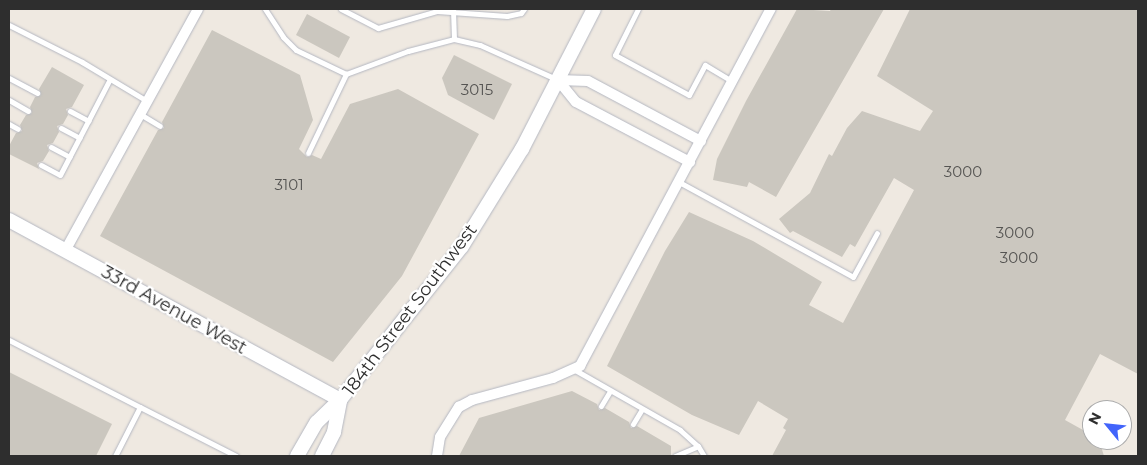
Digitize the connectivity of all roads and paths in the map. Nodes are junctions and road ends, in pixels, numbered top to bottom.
1 (198, 9) edge
2 (265, 9) edge
3 (341, 9) edge
4 (524, 9) edge
5 (594, 9) edge
6 (638, 9) edge
7 (771, 9) edge
8 (453, 10) junction
9 (9, 25) edge
10 (454, 39) junction
11 (346, 74) junction
12 (9, 78) edge
13 (110, 79) junction
14 (558, 80) junction
15 (732, 81) junction
16 (37, 93) dead end
17 (9, 100) edge
18 (148, 102) junction
19 (28, 110) dead end
20 (70, 111) dead end
21 (140, 114) junction
22 (89, 121) junction
23 (9, 124) edge
24 (160, 126) dead end
25 (61, 128) dead end
26 (18, 129) dead end
27 (80, 138) junction
28 (701, 141) junction
29 (51, 147) dead end
30 (308, 154) dead end
31 (70, 157) junction
32 (690, 162) junction
33 (41, 165) dead end
34 (679, 182) junction
35 (9, 220) edge
36 (877, 233) dead end
37 (65, 251) junction
38 (9, 340) edge
39 (575, 370) junction
40 (610, 391) junction
41 (340, 400) junction
42 (601, 406) dead end
43 (140, 407) junction
44 (642, 409) junction
45 (633, 424) dead end
46 (698, 446) junction
47 (115, 456) edge
48 (236, 456) edge
49 (297, 456) edge
50 (322, 456) edge
51 (437, 456) edge
52 (674, 456) edge
53 (704, 456) edge

1 - 18 street
2 - 11 lane
3 - 8 lane
4 - 8 lane
5 - 14 main road, 184th Street Southwest
6 - 15 lane
7 - 15 street
8 - 10 lane
9 - 13 lane
10 - 11 lane
10 - 14 lane
11 - 30 lane
12 - 16 lane
13 - 18 lane
13 - 22 lane
14 - 28 street
14 - 32 street
14 - 41 main road, 184th Street Southwest
15 - 28 street
17 - 19 lane
18 - 21 street
20 - 22 lane
21 - 24 lane
21 - 37 street
22 - 27 lane
23 - 26 lane
25 - 27 lane
27 - 31 lane
28 - 32 street
29 - 31 lane
31 - 33 lane
32 - 34 street
34 - 36 lane
34 - 39 street
35 - 37 main road, 33rd Avenue West
37 - 41 main road, 33rd Avenue West
38 - 43 lane
39 - 40 lane
39 - 51 street
40 - 42 lane
40 - 44 lane
41 - 49 main road, 184th Street Southwest
41 - 50 main road, 184th Street Southwest
43 - 47 lane
43 - 48 lane
44 - 45 lane
44 - 46 lane
46 - 52 lane
46 - 53 lane

